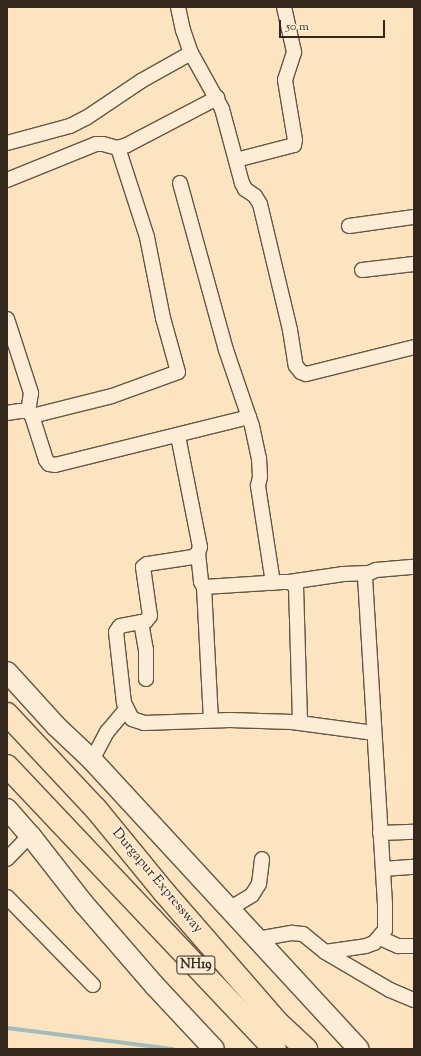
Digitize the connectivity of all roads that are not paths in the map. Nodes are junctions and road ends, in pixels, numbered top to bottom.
1 (178, 7) edge
2 (284, 7) edge
3 (191, 53) junction
4 (217, 98) junction
5 (7, 143) edge
6 (118, 148) junction
7 (236, 160) junction
8 (7, 180) edge
9 (180, 183) dead end
10 (414, 217) edge
11 (349, 226) dead end
12 (414, 264) edge
13 (362, 270) dead end
14 (7, 319) edge
15 (414, 347) edge
16 (7, 413) edge
17 (30, 414) junction
18 (250, 417) junction
19 (178, 436) junction
20 (198, 553) junction
21 (414, 568) edge
22 (369, 573) junction
23 (289, 582) junction
24 (273, 583) junction
25 (204, 587) junction
26 (141, 622) junction
27 (7, 672) edge
28 (146, 679) dead end
29 (126, 709) junction
30 (7, 714) edge
31 (211, 720) junction
32 (300, 723) junction
33 (374, 733) junction
34 (92, 760) junction
35 (7, 766) edge
36 (7, 809) edge
37 (414, 832) edge
38 (380, 833) junction
39 (30, 835) junction
40 (7, 859) edge
41 (262, 859) dead end
42 (414, 868) edge
43 (383, 869) junction
44 (7, 897) edge
45 (229, 909) junction
46 (380, 938) junction
47 (257, 939) junction
48 (414, 946) edge
49 (325, 952) junction
50 (93, 985) dead end
51 (414, 1000) edge
52 (209, 1043) edge
53 (356, 1046) edge
54 (275, 1049) edge
55 (306, 1049) edge

1 - 3 street
2 - 7 street
3 - 4 street
3 - 5 street
4 - 6 street
4 - 7 street
6 - 8 street
6 - 17 street
7 - 15 street
9 - 18 street
10 - 11 street
12 - 13 street
14 - 17 street
16 - 17 street
17 - 19 street
18 - 19 street
18 - 24 street
19 - 20 street
20 - 25 street
20 - 26 street
21 - 22 street
22 - 23 street
22 - 33 street
23 - 24 street
23 - 32 street
24 - 25 street
25 - 31 street
26 - 28 street
26 - 29 street
27 - 34 street
29 - 31 street
29 - 34 street
30 - 55 highway, Durgapur Expressway / NH19
31 - 32 street
32 - 33 street
33 - 38 street
34 - 45 street
35 - 54 highway, Durgapur Expressway / NH19
36 - 39 street
37 - 38 street
38 - 43 street
39 - 40 street
39 - 52 street
41 - 45 street
42 - 43 street
43 - 46 street
44 - 50 street
45 - 47 street
46 - 48 street
46 - 49 street
47 - 49 street
47 - 53 street
49 - 51 street

